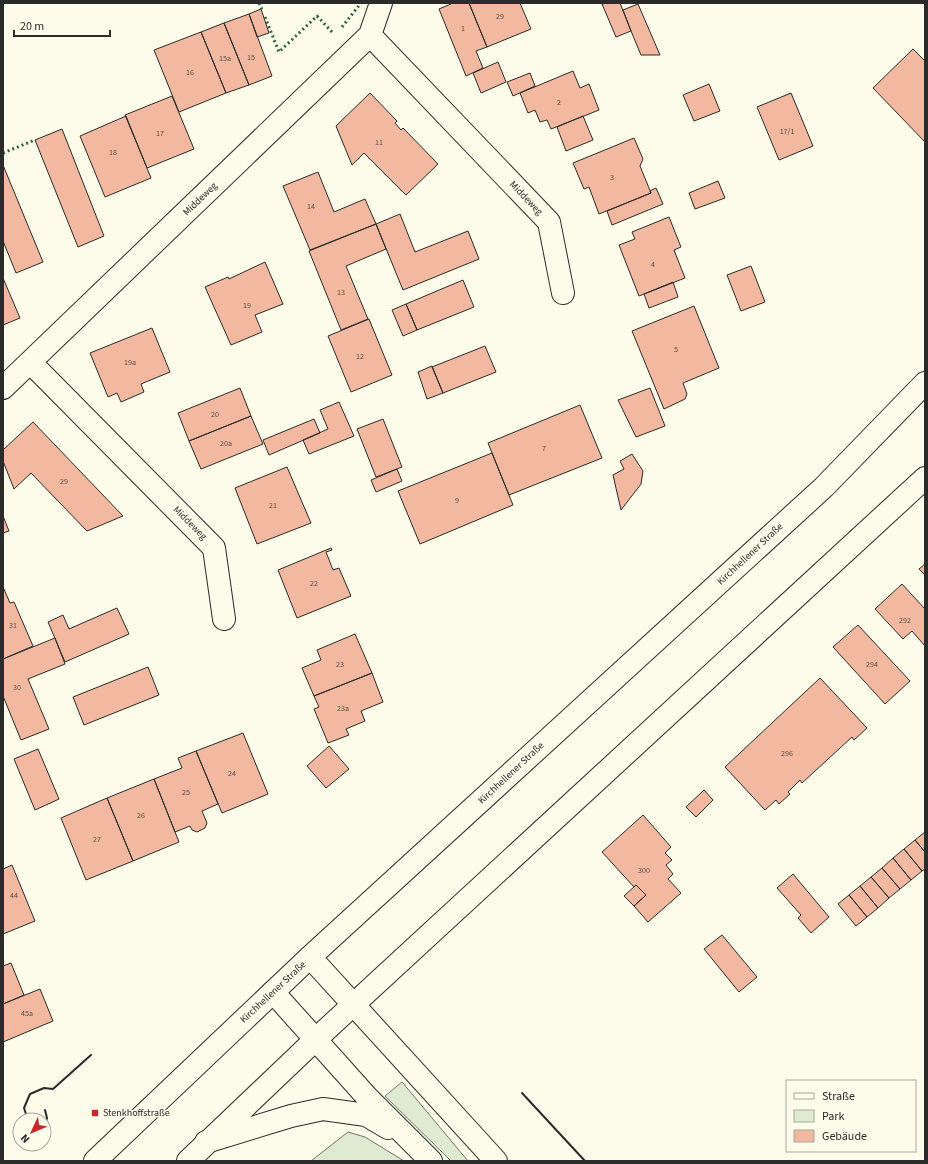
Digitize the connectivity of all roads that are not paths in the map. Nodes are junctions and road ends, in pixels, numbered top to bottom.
1 (381, 3) edge
2 (370, 35) junction
3 (563, 294) dead end
4 (30, 362) junction
5 (925, 383) edge
6 (3, 388) edge
7 (925, 478) edge
8 (224, 619) dead end
9 (310, 957) junction
10 (273, 992) junction
11 (352, 1005) junction
12 (316, 1039) junction
13 (410, 1140) junction
14 (206, 1142) junction
15 (95, 1161) edge
16 (188, 1161) edge
17 (431, 1161) edge
18 (496, 1161) edge

1 - 2 main road, Middeweg
2 - 3 main road, Middeweg
2 - 4 main road, Middeweg
4 - 6 main road, Middeweg
4 - 8 main road, Middeweg
5 - 9 main road, Kirchhellener Straße
7 - 11 main road
9 - 10 main road, Kirchhellener Straße
9 - 11 main road
10 - 12 main road
10 - 15 main road, Kirchhellener Straße
11 - 12 main road
11 - 18 main road
12 - 13 main road
12 - 14 main road
13 - 14 main road
13 - 17 main road
14 - 16 main road

